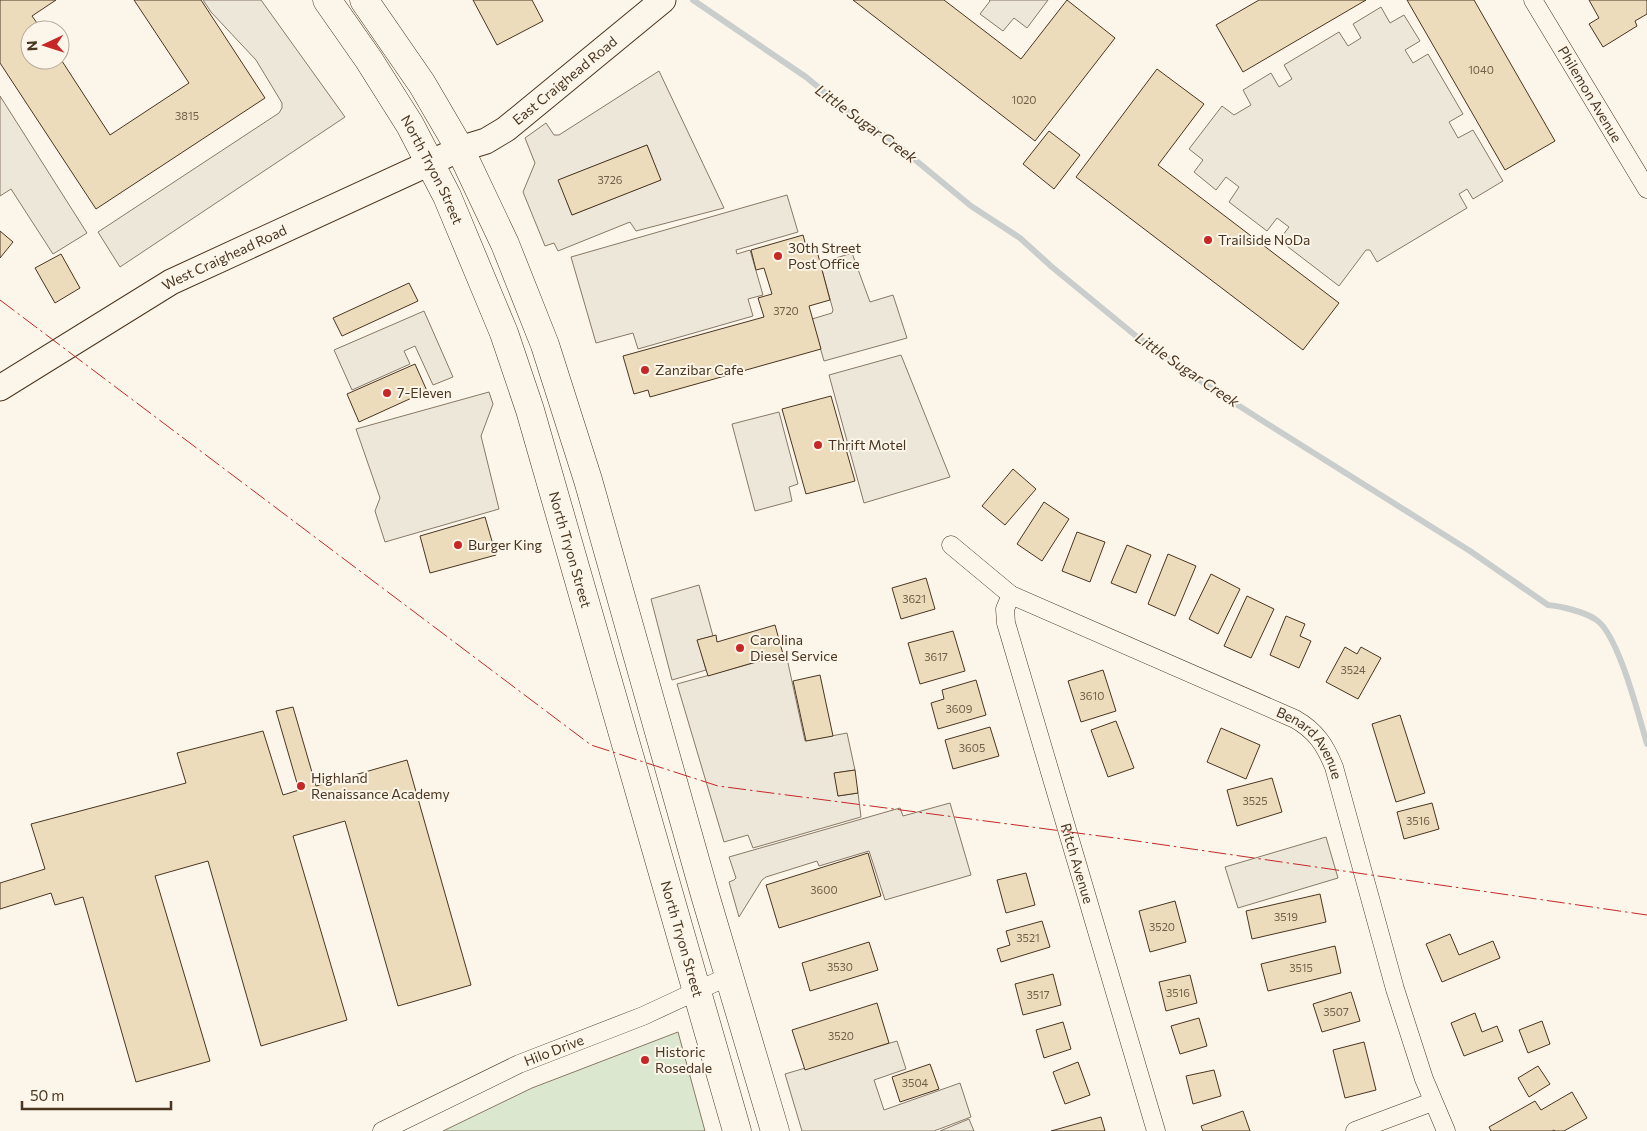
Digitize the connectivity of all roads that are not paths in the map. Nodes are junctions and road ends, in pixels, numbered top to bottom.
1 (327, 0) edge
2 (364, 0) edge
3 (1533, 0) edge
4 (655, 7) edge
5 (460, 148) junction
6 (430, 163) junction
7 (1647, 189) edge
8 (0, 388) edge
9 (951, 545) dead end
10 (1011, 595) junction
11 (729, 976) junction
12 (697, 991) junction
13 (1432, 1102) junction
14 (382, 1131) edge
15 (737, 1131) edge
16 (775, 1131) edge
17 (1156, 1131) edge
18 (1355, 1131) edge
19 (1446, 1131) edge

1 - 6 main road, North Tryon Street
2 - 5 main road
3 - 7 street, Philemon Avenue
4 - 5 street, East Craighead Road
5 - 6 street, West Craighead Road
5 - 11 main road
6 - 8 street, West Craighead Road
6 - 12 main road, North Tryon Street
9 - 10 street, Benard Avenue
10 - 13 street, Benard Avenue
10 - 17 street, Ritch Avenue
11 - 12 street, Hilo Drive
11 - 16 main road
12 - 14 street, Hilo Drive
12 - 15 main road, North Tryon Street
13 - 18 street
13 - 19 street, Benard Avenue

